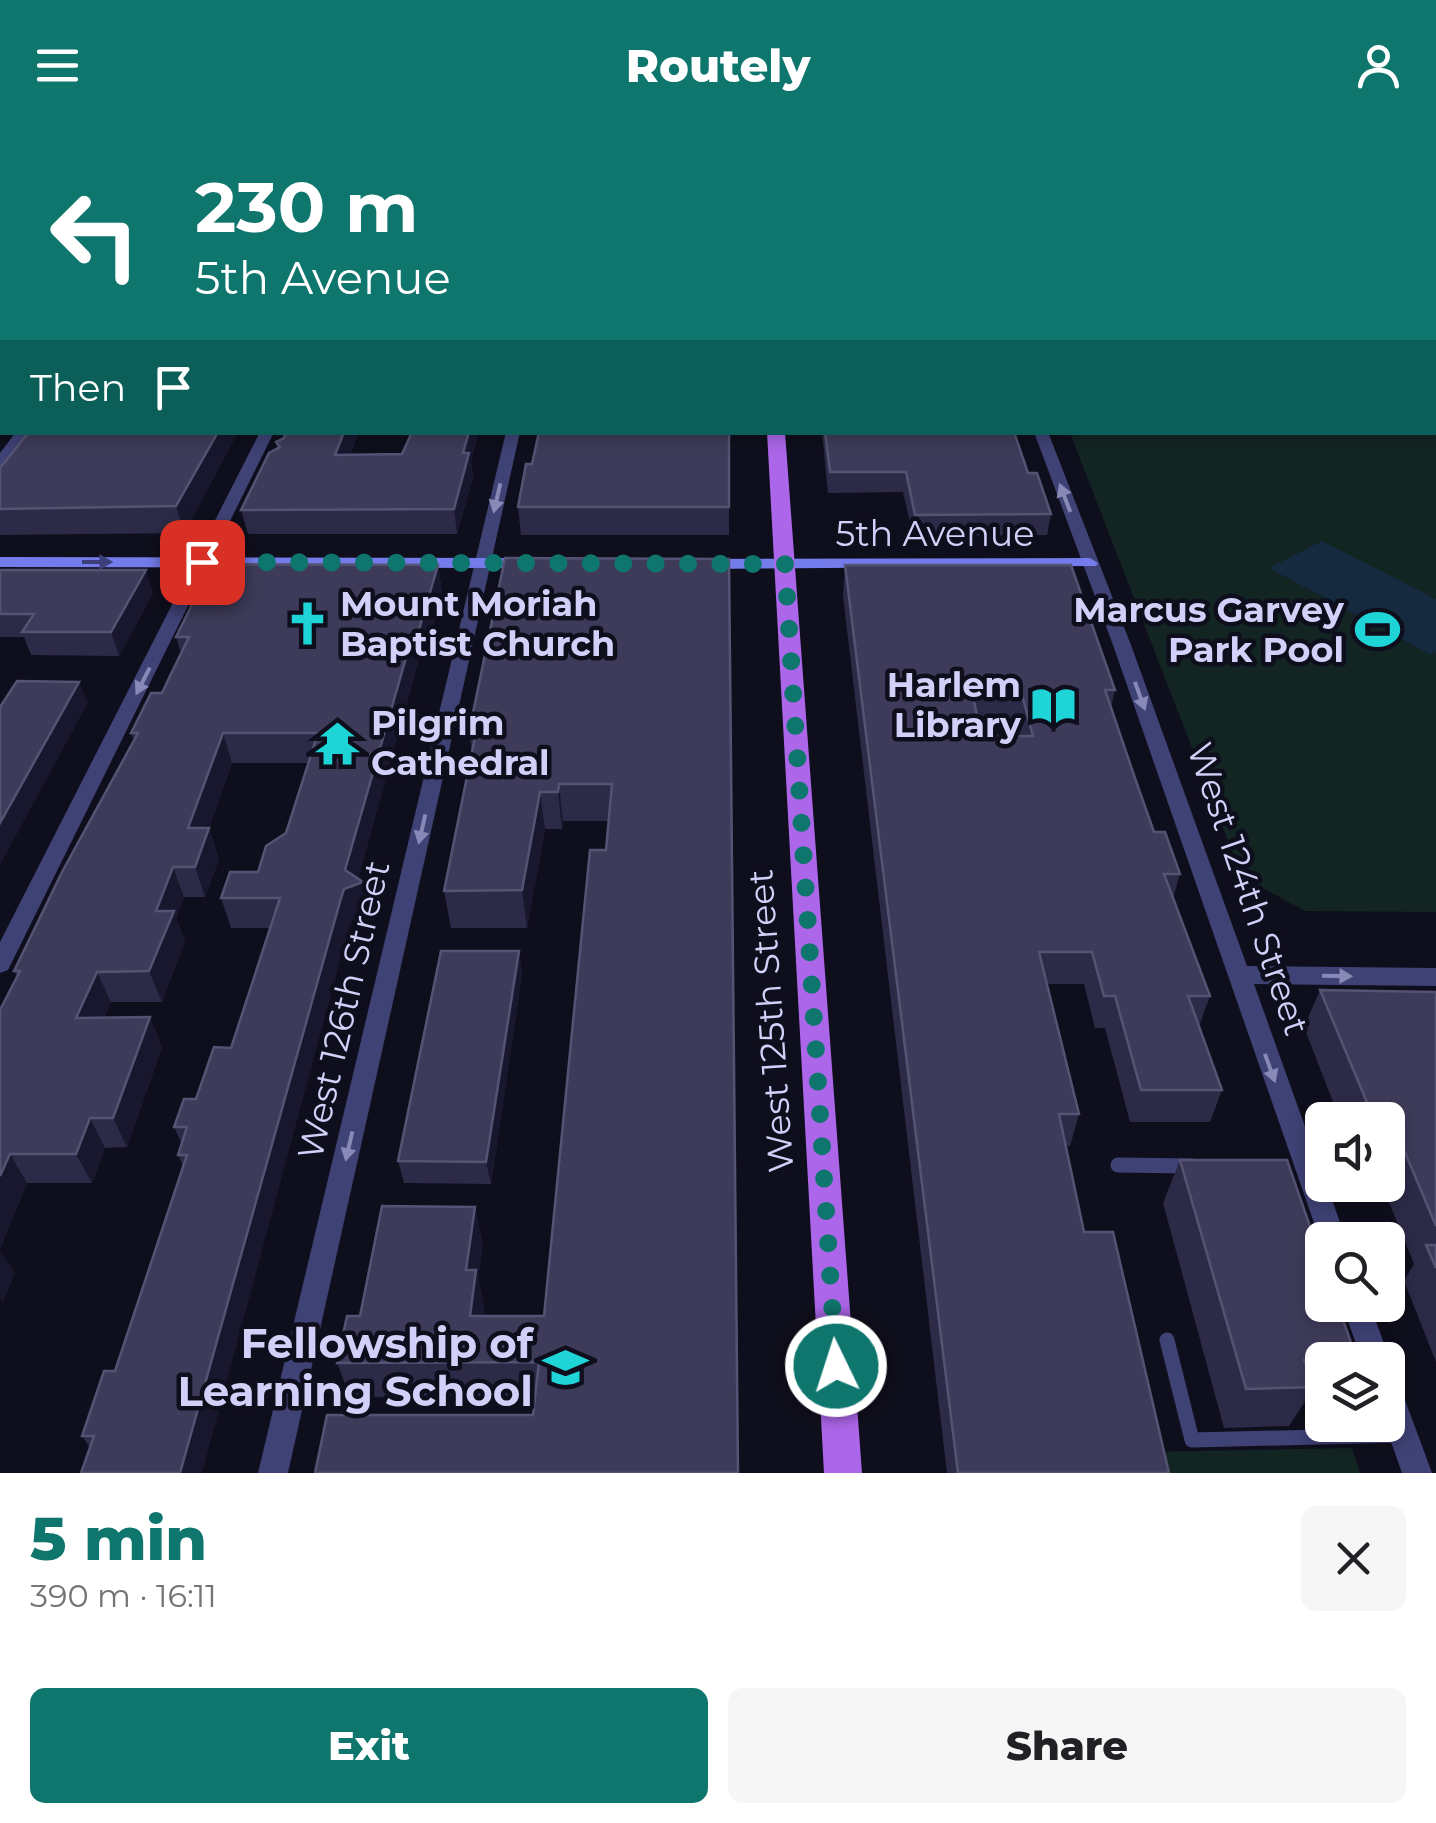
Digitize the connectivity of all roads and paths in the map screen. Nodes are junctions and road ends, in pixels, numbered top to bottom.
1 (22, 435) edge
2 (266, 435) edge
3 (512, 435) edge
4 (776, 435) edge
5 (1042, 435) edge
6 (0, 463) edge
7 (0, 562) edge
8 (202, 562) junction
9 (482, 563) junction
10 (547, 563) edge
11 (682, 564) edge
12 (785, 564) junction
13 (1090, 564) junction
14 (0, 964) edge
15 (1240, 975) junction
16 (1436, 977) edge
17 (1118, 1165) dead end
18 (1211, 1166) edge
19 (1324, 1222) edge
20 (1167, 1340) dead end
21 (1305, 1437) edge
22 (1405, 1438) edge
23 (273, 1473) edge
24 (842, 1473) edge
25 (1417, 1473) edge

1 - 6 street
2 - 8 street
3 -> 9 street, West 126th Street
4 - 12 main road, West 125th Street
13 -> 5 street, West 124th Street
7 -> 8 main road
8 - 9 main road
8 -> 14 street
9 - 10 main road
9 -> 23 street, West 126th Street
11 - 12 main road, 5th Avenue
12 - 13 main road, 5th Avenue
12 - 24 main road, West 125th Street
13 -> 15 street, West 124th Street
15 -> 16 street
15 -> 19 street, West 124th Street
17 - 18 lane
20 - 21 lane
22 - 25 street

